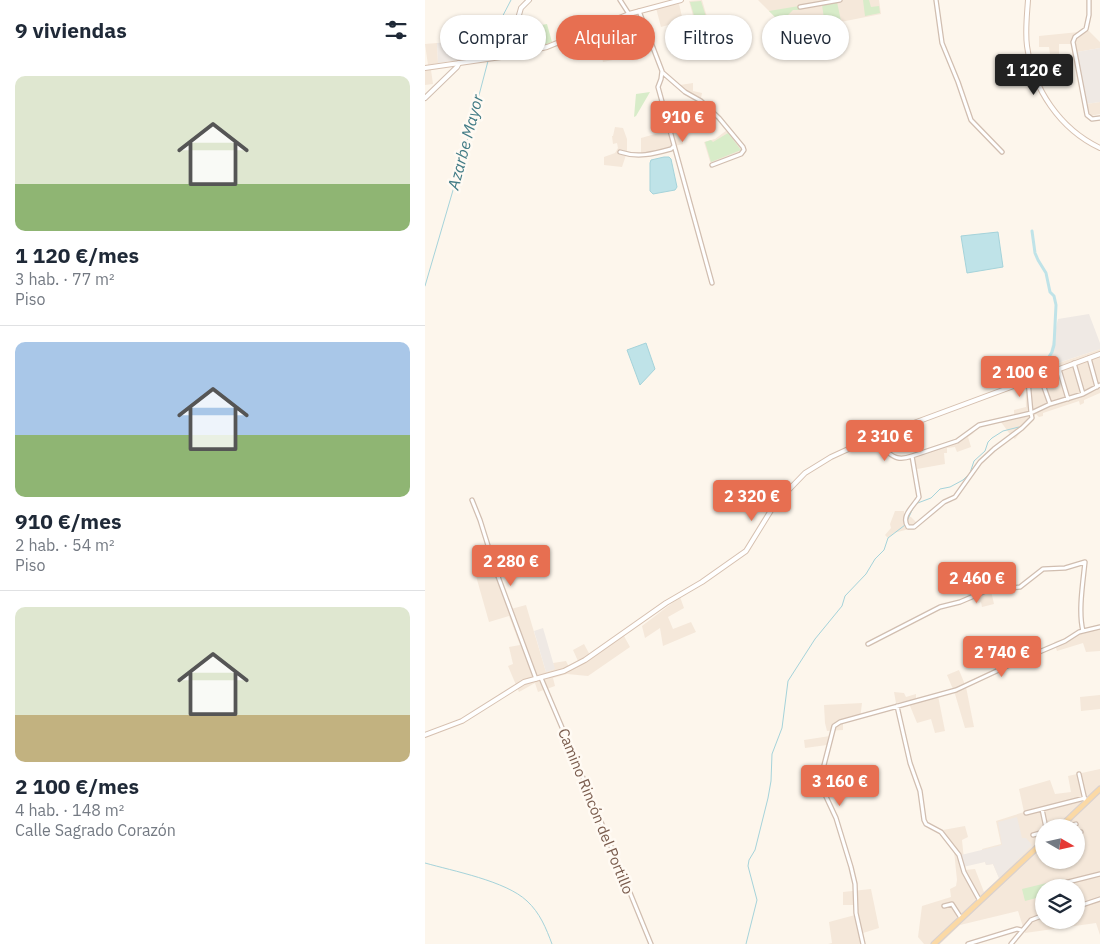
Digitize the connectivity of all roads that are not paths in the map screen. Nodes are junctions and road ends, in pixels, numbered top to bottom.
1 (529, 0) edge
2 (621, 0) edge
3 (681, 0) edge
4 (840, 0) edge
5 (936, 0) edge
6 (1029, 0) edge
7 (1089, 0) edge
8 (800, 7) dead end
9 (639, 11) junction
10 (629, 14) junction
11 (519, 15) edge
12 (546, 47) edge
13 (485, 60) edge
14 (459, 63) junction
15 (425, 68) edge
16 (662, 72) junction
17 (425, 98) edge
18 (1100, 118) edge
19 (674, 146) junction
20 (1100, 148) edge
21 (619, 152) dead end
22 (1002, 152) dead end
23 (713, 165) dead end
24 (713, 283) dead end
25 (1100, 354) edge
26 (1089, 358) junction
27 (1074, 363) junction
28 (1059, 369) junction
29 (1040, 376) junction
30 (1028, 380) junction
31 (1099, 386) edge
32 (1083, 394) junction
33 (1068, 399) junction
34 (1050, 404) junction
35 (1031, 413) junction
36 (868, 440) junction
37 (872, 445) junction
38 (853, 446) junction
39 (912, 456) junction
40 (472, 500) dead end
41 (1100, 627) edge
42 (1083, 631) junction
43 (868, 644) dead end
44 (539, 679) junction
45 (897, 706) junction
46 (425, 735) edge
47 (1079, 774) dead end
48 (1100, 789) edge
49 (1085, 800) junction
50 (1042, 809) junction
51 (1026, 813) dead end
52 (1044, 819) edge
53 (1067, 819) edge
54 (1035, 849) edge
55 (1100, 874) edge
56 (1080, 879) edge
57 (1100, 899) edge
58 (979, 901) junction
59 (1085, 904) edge
60 (944, 906) dead end
61 (961, 918) junction
62 (1035, 918) edge
63 (1021, 930) junction
64 (651, 944) edge
65 (863, 944) edge
66 (934, 944) edge
67 (968, 944) edge
68 (1011, 944) edge

1 - 11 main road
2 - 10 street
3 - 9 main road
4 - 8 street
5 - 22 street
6 - 20 main road
7 - 18 street
9 - 10 main road
9 - 16 street
10 - 12 main road
13 - 14 main road
14 - 15 main road
14 - 17 main road
16 - 19 street
16 - 23 street
19 - 21 street
19 - 24 street
25 - 26 main road
26 - 27 main road
26 - 31 street
27 - 28 main road
27 - 32 street
28 - 29 main road
28 - 33 street
29 - 30 main road
29 - 34 street
30 - 35 street
30 - 36 main road
31 - 32 street
32 - 33 street
33 - 34 street
34 - 35 street
35 - 39 street
35 - 39 street
36 - 37 street
36 - 38 main road
37 - 38 street
37 - 39 street
38 - 44 main road
40 - 44 street, Camino Rincón del Portillo
41 - 42 street
42 - 43 street
42 - 45 street
44 - 46 main road
44 - 64 street, Camino Rincón del Portillo
45 - 58 street
45 - 65 street
47 - 49 street
48 - 49 main road
49 - 50 street
49 - 53 main road
50 - 51 street
50 - 52 street
54 - 58 main road
55 - 56 street
57 - 59 street
58 - 61 main road
60 - 61 street
61 - 66 main road
62 - 63 street
63 - 67 street
63 - 68 street

